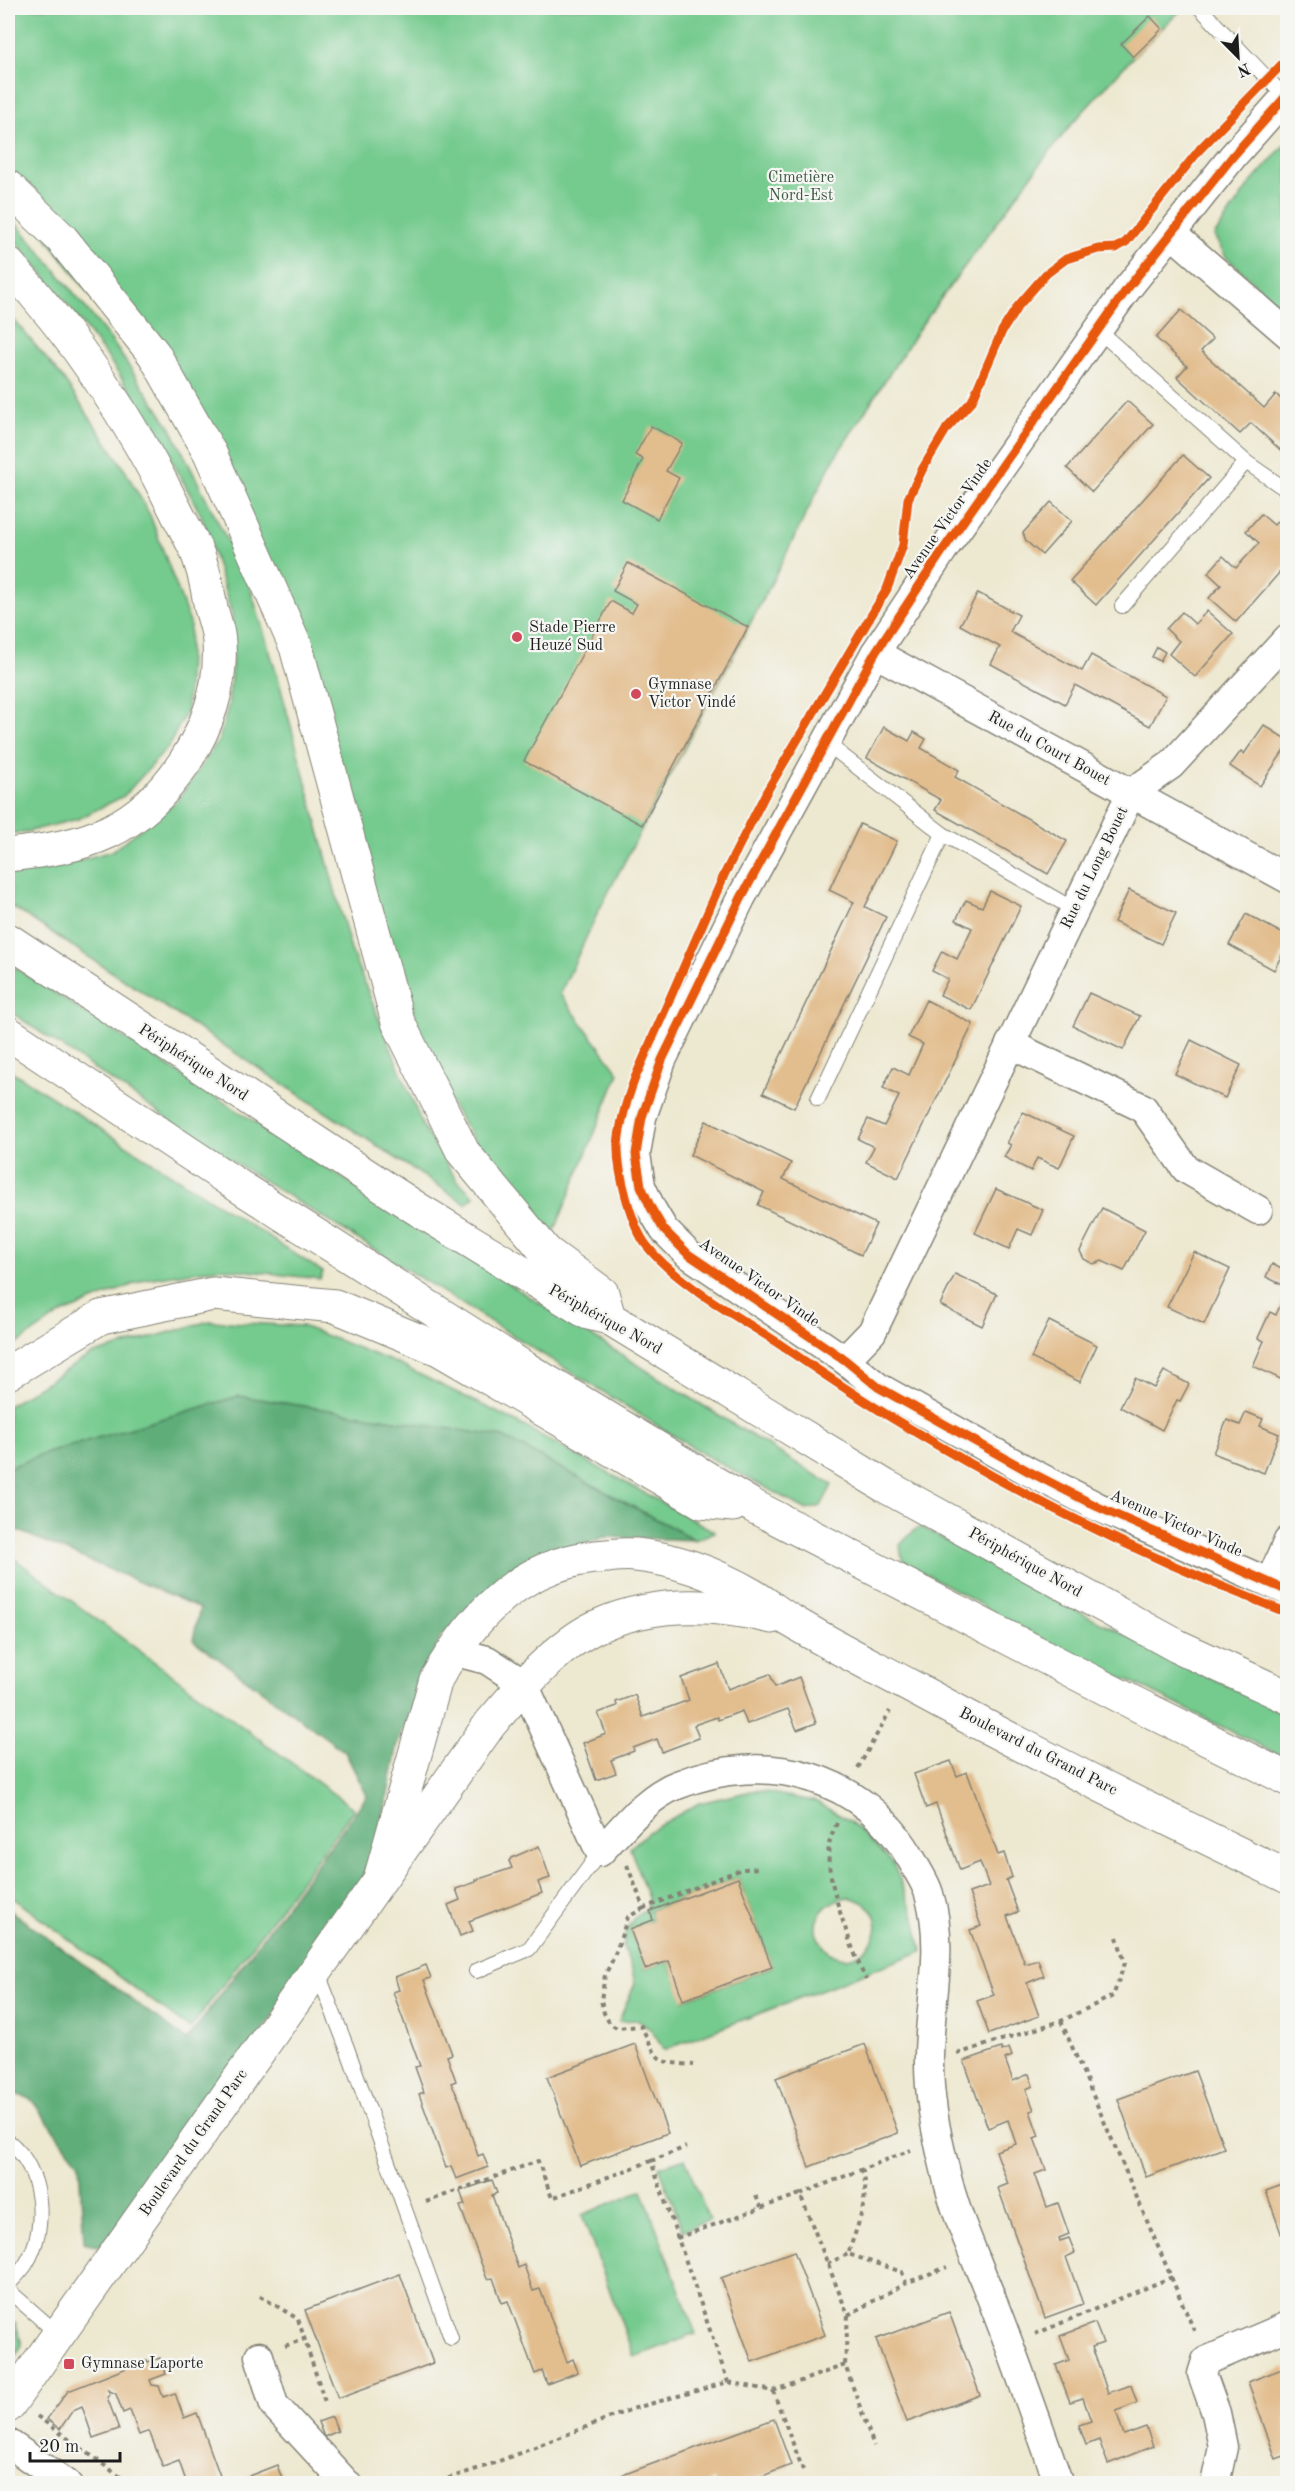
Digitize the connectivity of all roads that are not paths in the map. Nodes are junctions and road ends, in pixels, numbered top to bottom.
1 (1200, 8) edge
2 (1286, 96) edge
3 (8, 187) edge
4 (1171, 233) junction
5 (8, 264) edge
6 (1099, 331) junction
7 (1287, 334) edge
8 (1246, 462) junction
9 (1287, 491) edge
10 (1122, 606) dead end
11 (1287, 638) edge
12 (875, 653) junction
13 (825, 742) junction
14 (1131, 793) junction
15 (943, 834) junction
16 (8, 855) edge
17 (1287, 879) edge
18 (1075, 910) junction
19 (8, 940) edge
20 (8, 1033) edge
21 (1010, 1044) junction
22 (818, 1099) dead end
23 (1258, 1210) dead end
24 (609, 1318) junction
25 (845, 1360) junction
26 (8, 1373) edge
27 (753, 1506) junction
28 (1287, 1540) edge
29 (1279, 1586) edge
30 (791, 1622) junction
31 (452, 1651) junction
32 (524, 1684) junction
33 (1287, 1697) edge
34 (1287, 1779) edge
35 (607, 1844) junction
36 (1287, 1877) edge
37 (381, 1879) junction
38 (316, 1969) junction
39 (476, 1971) dead end
40 (8, 2141) edge
41 (8, 2285) edge
42 (8, 2290) edge
43 (1287, 2326) edge
44 (58, 2335) junction
45 (451, 2338) dead end
46 (259, 2356) dead end
47 (20, 2409) edge
48 (8, 2443) edge
49 (67, 2484) edge
50 (347, 2484) edge
51 (1059, 2484) edge
52 (1215, 2484) edge

1 - 2 lane
2 - 4 street, Avenue Victor Vinde
3 - 24 main road
4 - 6 street, Avenue Victor Vinde
4 - 7 street
5 - 16 main road
6 - 8 lane
6 - 12 street, Avenue Victor Vinde
8 - 9 lane
8 - 10 lane
11 - 14 street, Rue du Long Bouet
12 - 13 street, Avenue Victor Vinde
12 - 14 street, Rue du Court Bouet
13 - 15 lane
13 - 25 street, Avenue Victor Vinde
14 - 17 street, Rue du Court Bouet
14 - 18 street, Rue du Long Bouet
15 - 18 lane
15 - 22 lane
18 - 21 street, Rue du Long Bouet
19 - 24 main road, Périphérique Nord
20 - 27 main road
21 - 23 street
21 - 25 street, Rue du Long Bouet
24 - 33 main road, Périphérique Nord
25 - 29 street, Avenue Victor Vinde
26 - 27 main road
27 - 34 main road
28 - 29 street
30 - 31 main road, Boulevard du Grand Parc
30 - 32 main road, Boulevard du Grand Parc
30 - 36 main road, Boulevard du Grand Parc
31 - 32 street
31 - 37 main road, Boulevard du Grand Parc
32 - 35 street
32 - 37 main road, Boulevard du Grand Parc
35 - 39 lane
35 - 51 street
37 - 38 main road, Boulevard du Grand Parc
38 - 44 main road, Boulevard du Grand Parc
38 - 45 lane
40 - 41 lane
42 - 44 lane
43 - 52 street
44 - 47 main road, Boulevard du Grand Parc
46 - 50 street
48 - 49 street

